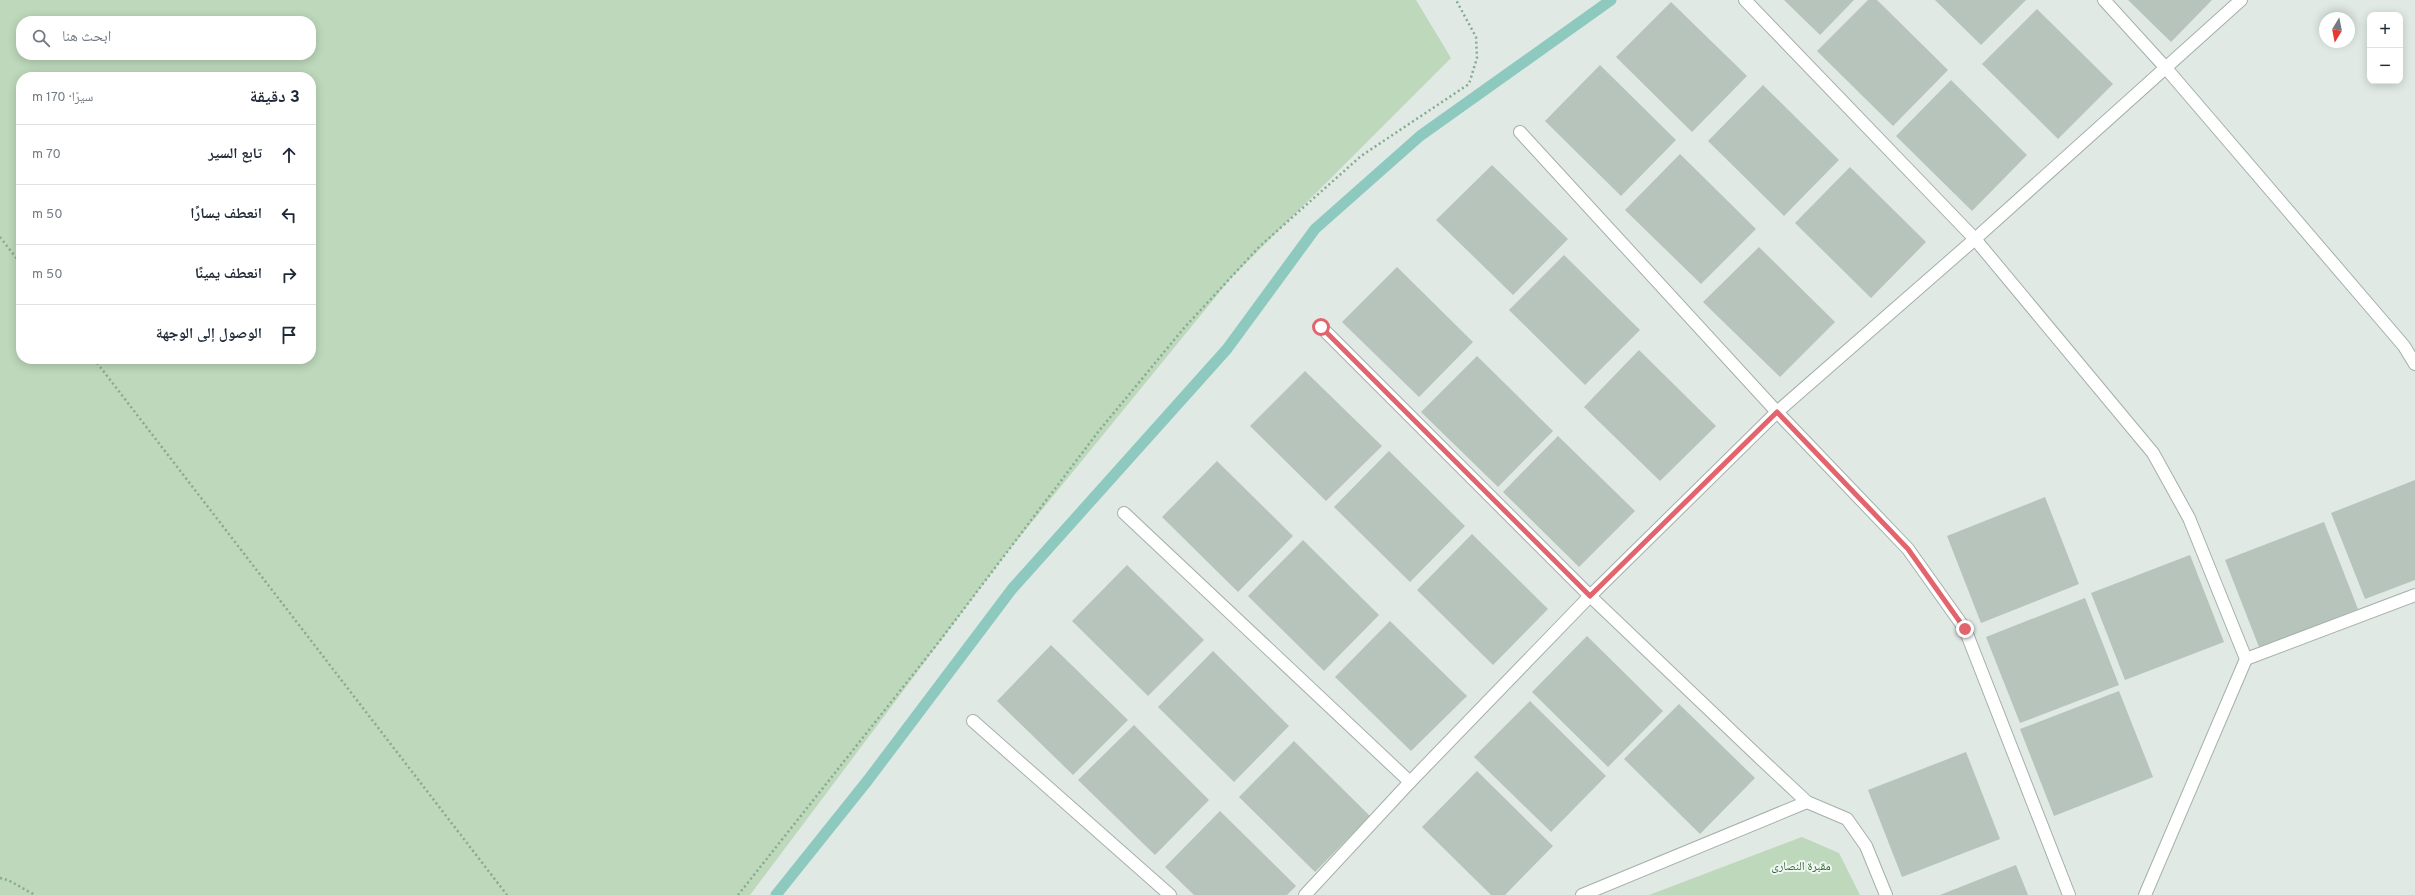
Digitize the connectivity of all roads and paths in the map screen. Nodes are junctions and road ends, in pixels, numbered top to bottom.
1 (1456, 0) edge
2 (1745, 0) edge
3 (2104, 0) edge
4 (2241, 0) edge
5 (2165, 67) junction
6 (1520, 132) dead end
7 (0, 237) edge
8 (1975, 239) junction
9 (16, 258) edge
10 (1321, 327) dead end
11 (98, 364) edge
12 (2415, 364) edge
13 (1777, 412) junction
14 (1124, 513) dead end
15 (2415, 595) edge
16 (1590, 596) junction
17 (2246, 659) junction
18 (973, 721) dead end
19 (1410, 782) junction
20 (1807, 802) junction
21 (0, 878) edge
22 (35, 895) edge
23 (507, 895) edge
24 (738, 895) edge
25 (1170, 895) edge
26 (1305, 895) edge
27 (1582, 895) edge
28 (1886, 895) edge
29 (2069, 895) edge
30 (2145, 895) edge

1 - 24 path
2 - 8 street
3 - 5 street
4 - 5 street
5 - 8 street
5 - 12 street
6 - 13 street
7 - 9 path
8 - 13 street
8 - 17 street
10 - 16 street
11 - 23 path
13 - 16 street
13 - 29 street
14 - 19 street
15 - 17 street
16 - 19 street
16 - 20 street
17 - 30 street
18 - 25 street
19 - 26 street
20 - 27 street
20 - 28 street
21 - 22 path

